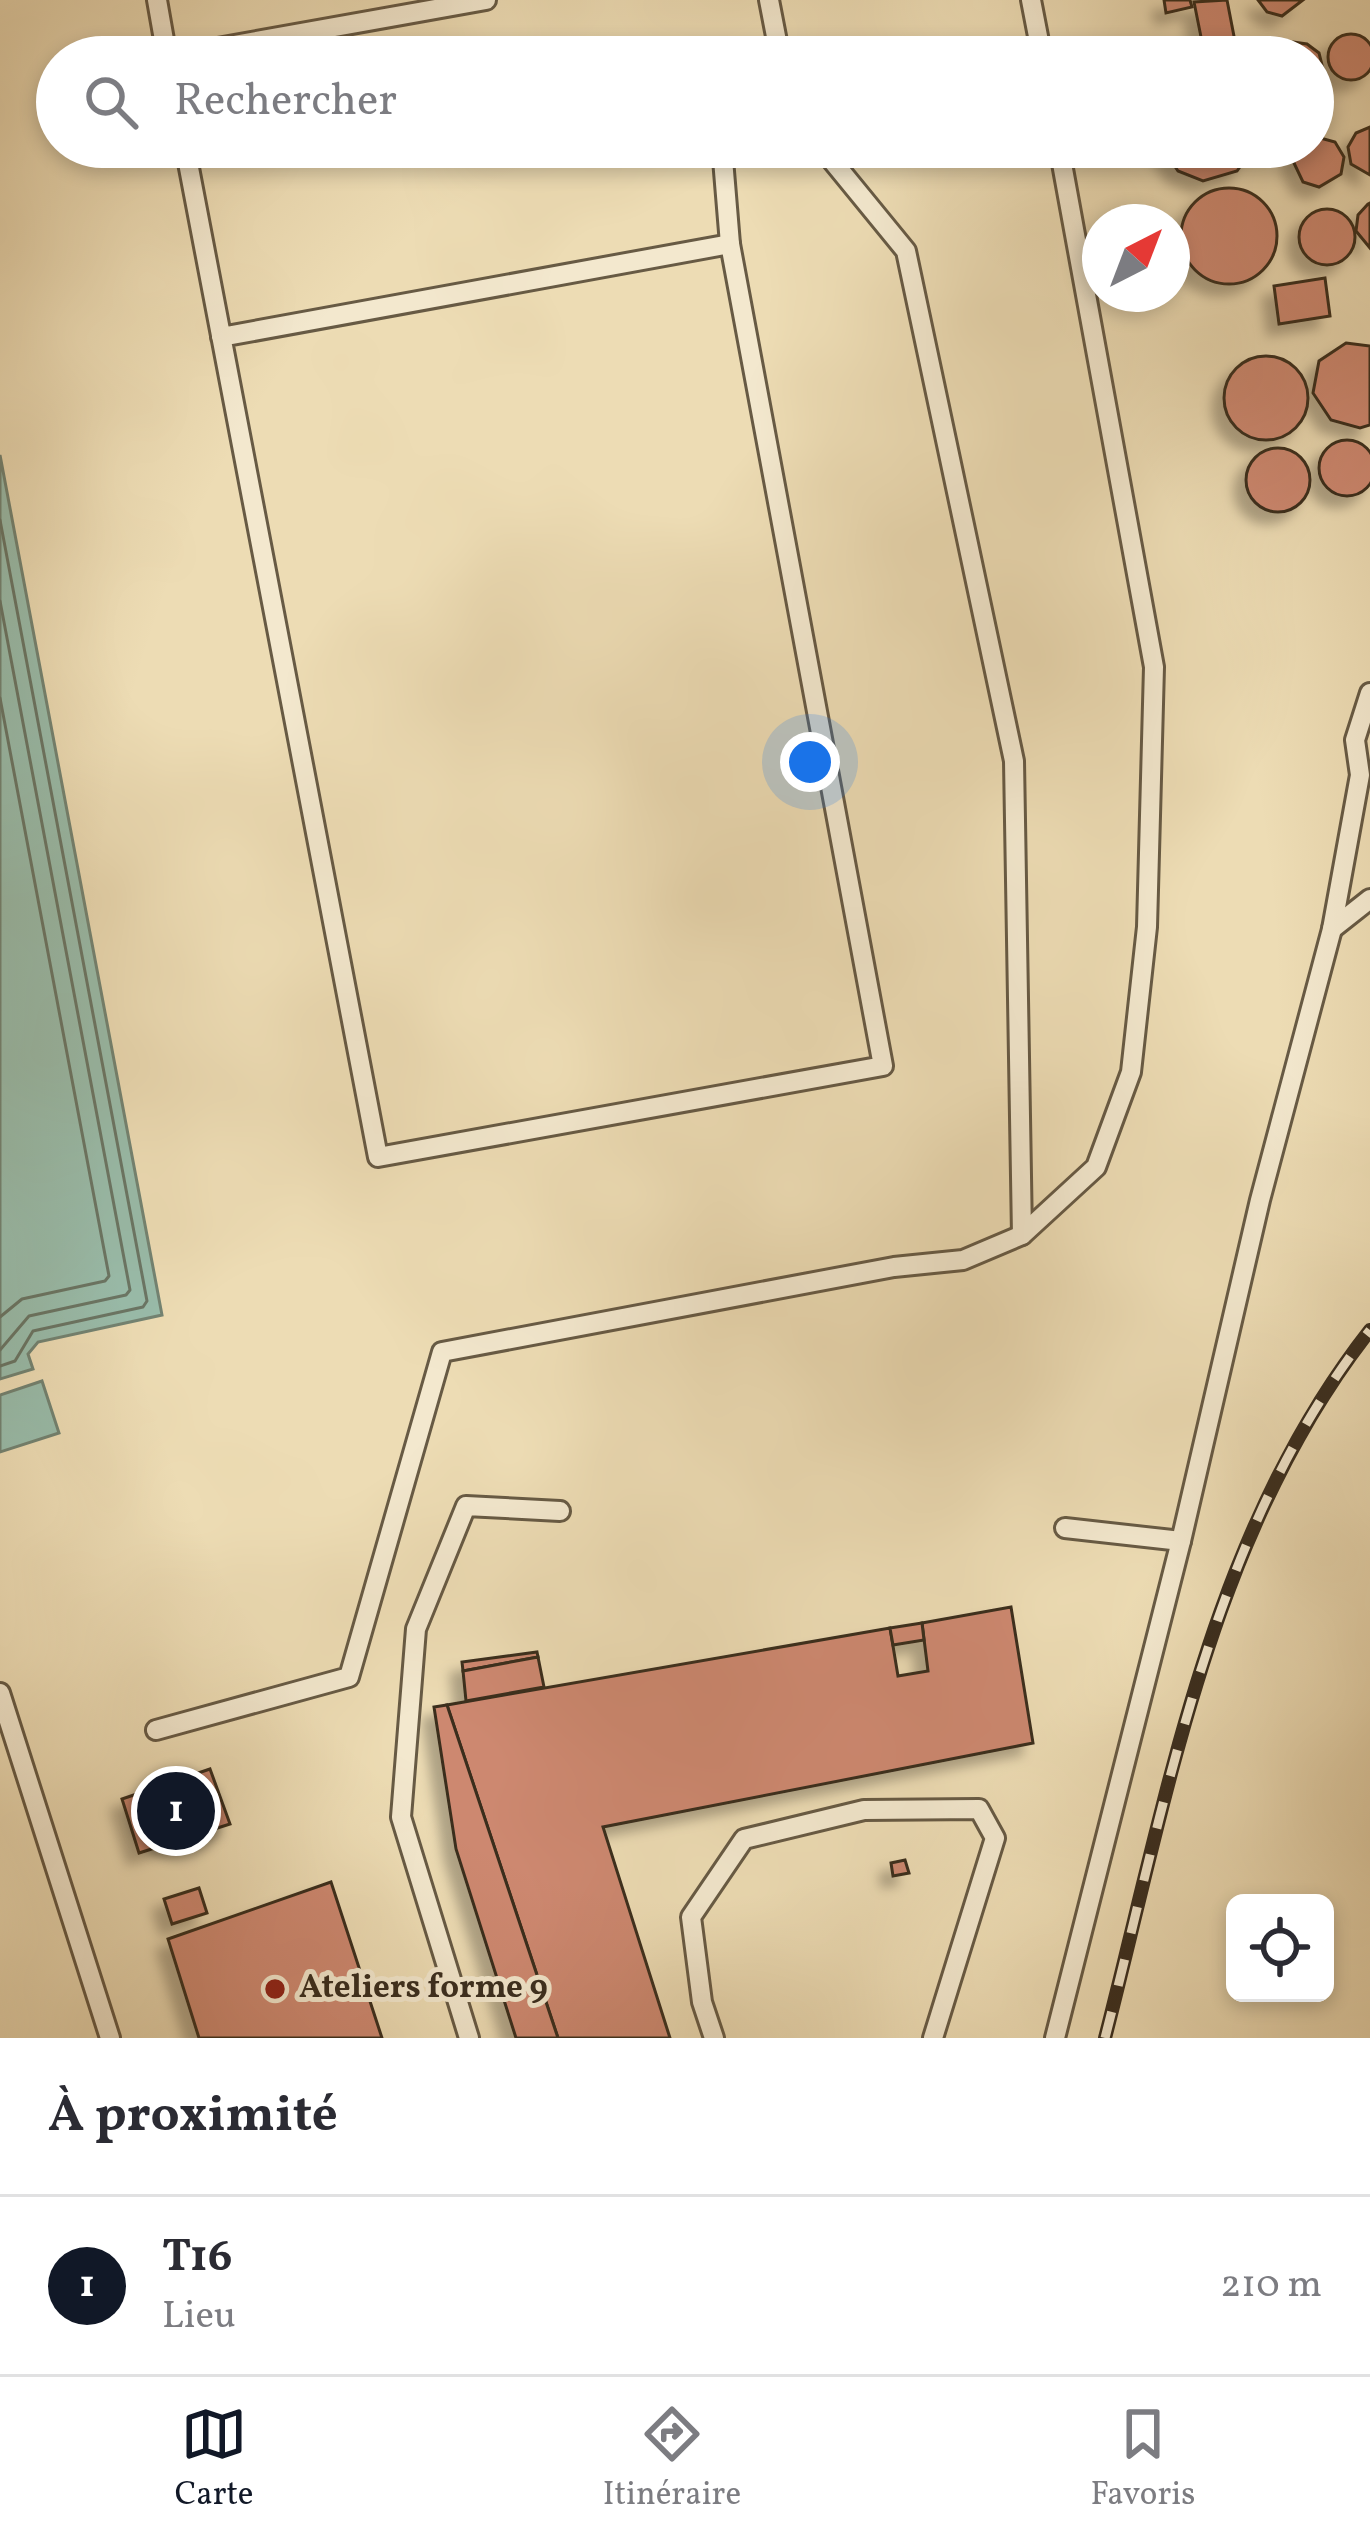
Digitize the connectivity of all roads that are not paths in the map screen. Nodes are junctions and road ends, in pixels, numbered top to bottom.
1 (157, 0) edge
2 (486, 0) edge
3 (769, 0) edge
4 (1031, 0) edge
5 (163, 36) edge
6 (285, 36) edge
7 (776, 36) edge
8 (1038, 36) edge
9 (188, 168) edge
10 (724, 168) edge
11 (838, 168) edge
12 (1063, 168) edge
13 (730, 244) junction
14 (221, 337) junction
15 (1370, 693) edge
16 (1360, 776) junction
17 (1370, 796) edge
18 (1370, 899) edge
19 (1332, 929) junction
20 (1022, 1235) junction
21 (560, 1511) dead end
22 (1065, 1528) dead end
23 (1181, 1541) junction
24 (0, 1693) edge
25 (156, 1730) dead end
26 (110, 2038) edge
27 (469, 2038) edge
28 (714, 2038) edge
29 (933, 2038) edge
30 (1054, 2038) edge

1 - 5 lane
2 - 6 lane
3 - 7 lane
4 - 8 lane
9 - 14 lane
10 - 13 lane
11 - 20 lane
12 - 20 lane
13 - 14 lane
13 - 14 lane
15 - 16 lane
16 - 17 lane
16 - 19 lane
18 - 19 lane
19 - 23 lane
20 - 25 lane
21 - 27 lane
22 - 23 lane
23 - 30 lane
24 - 26 lane
28 - 29 lane

